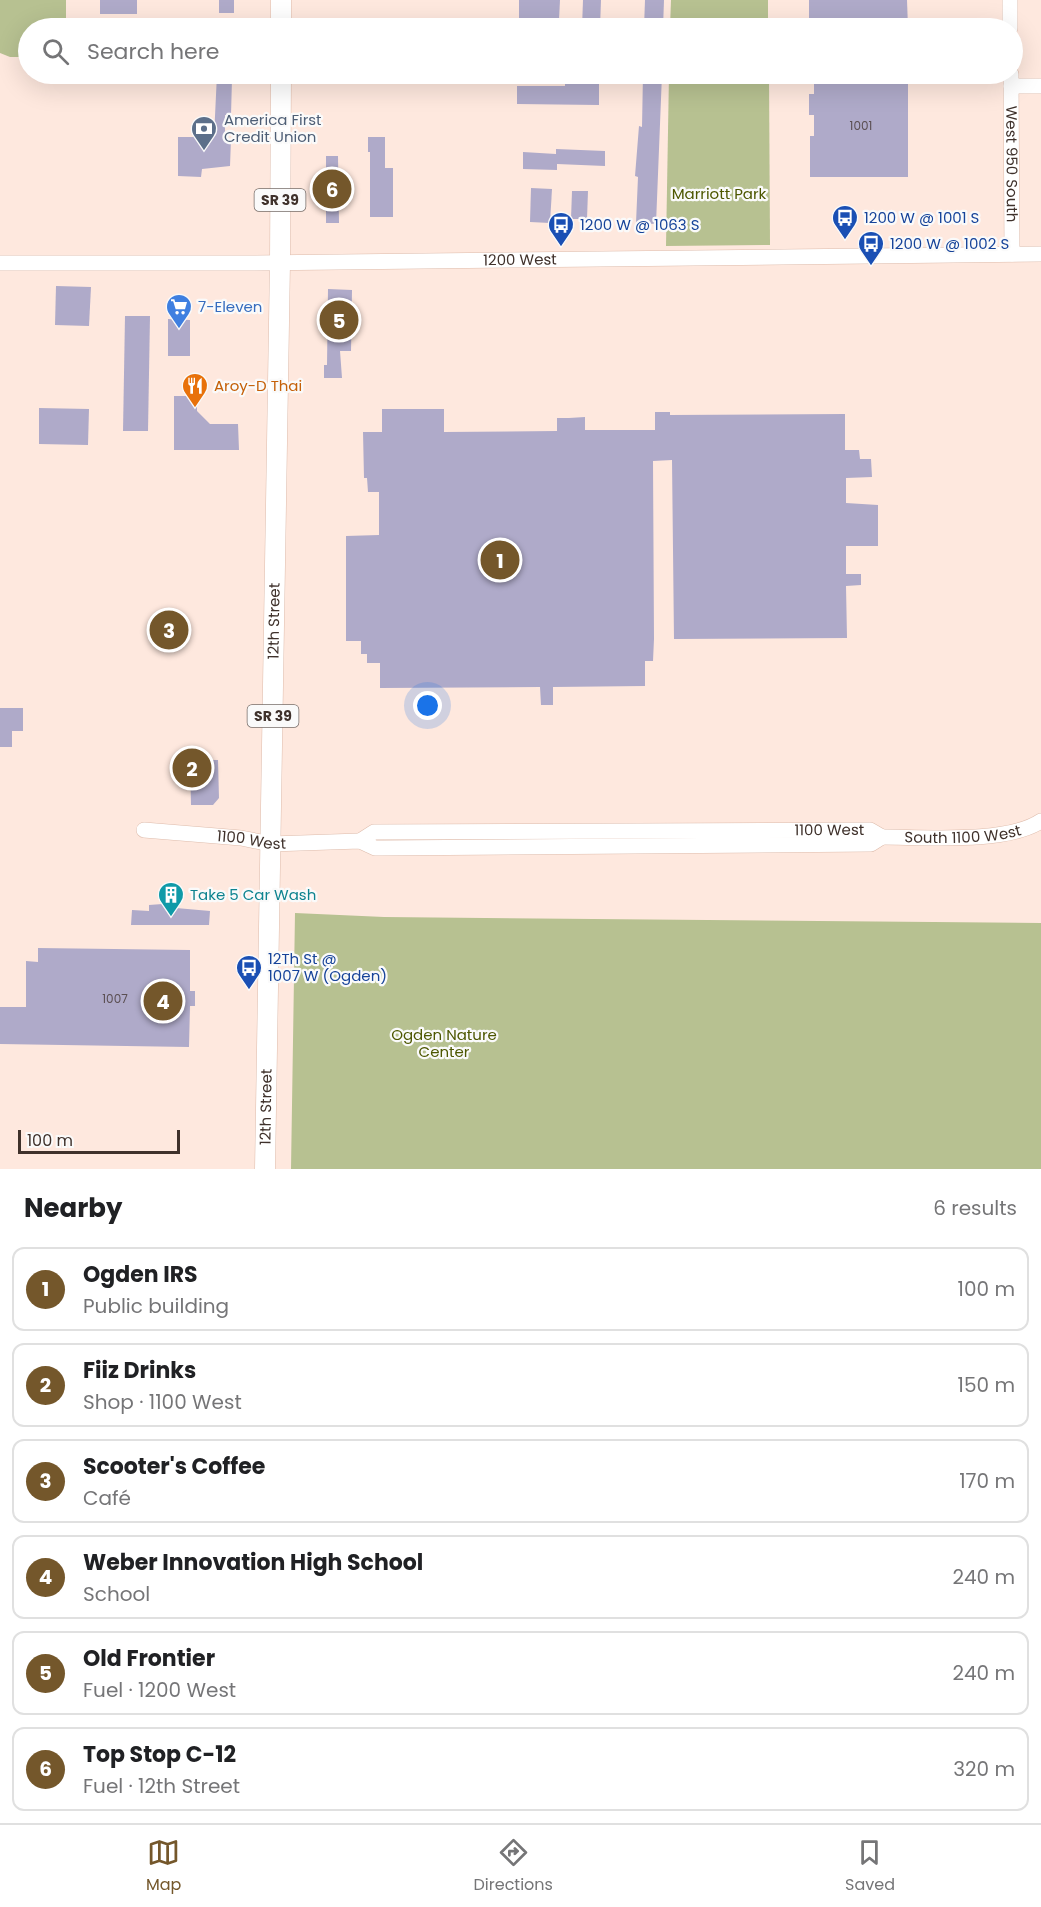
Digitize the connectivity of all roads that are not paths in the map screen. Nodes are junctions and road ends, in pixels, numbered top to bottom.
1 (281, 0) edge
2 (1010, 0) edge
3 (281, 18) edge
4 (1010, 18) edge
5 (1023, 82) edge
6 (280, 84) edge
7 (1011, 84) edge
8 (1041, 86) edge
9 (1012, 254) junction
10 (1041, 254) edge
11 (280, 262) junction
12 (0, 263) edge
13 (1041, 821) edge
14 (144, 830) dead end
15 (882, 837) joint
16 (271, 843) junction
17 (265, 1169) edge

1 - 3 main road
2 - 4 street
5 - 8 street
6 - 11 main road, 12th Street / SR 39
7 - 9 street, West 950 South
9 - 10 street, 1200 West
9 - 11 street, 1200 West
11 - 12 street, 1200 West
11 - 16 main road, 12th Street / SR 39
13 - 15 street, South 1100 West
14 - 16 street, 1100 West
15 - 16 street, 1100 West
16 - 17 main road, 12th Street / SR 39

